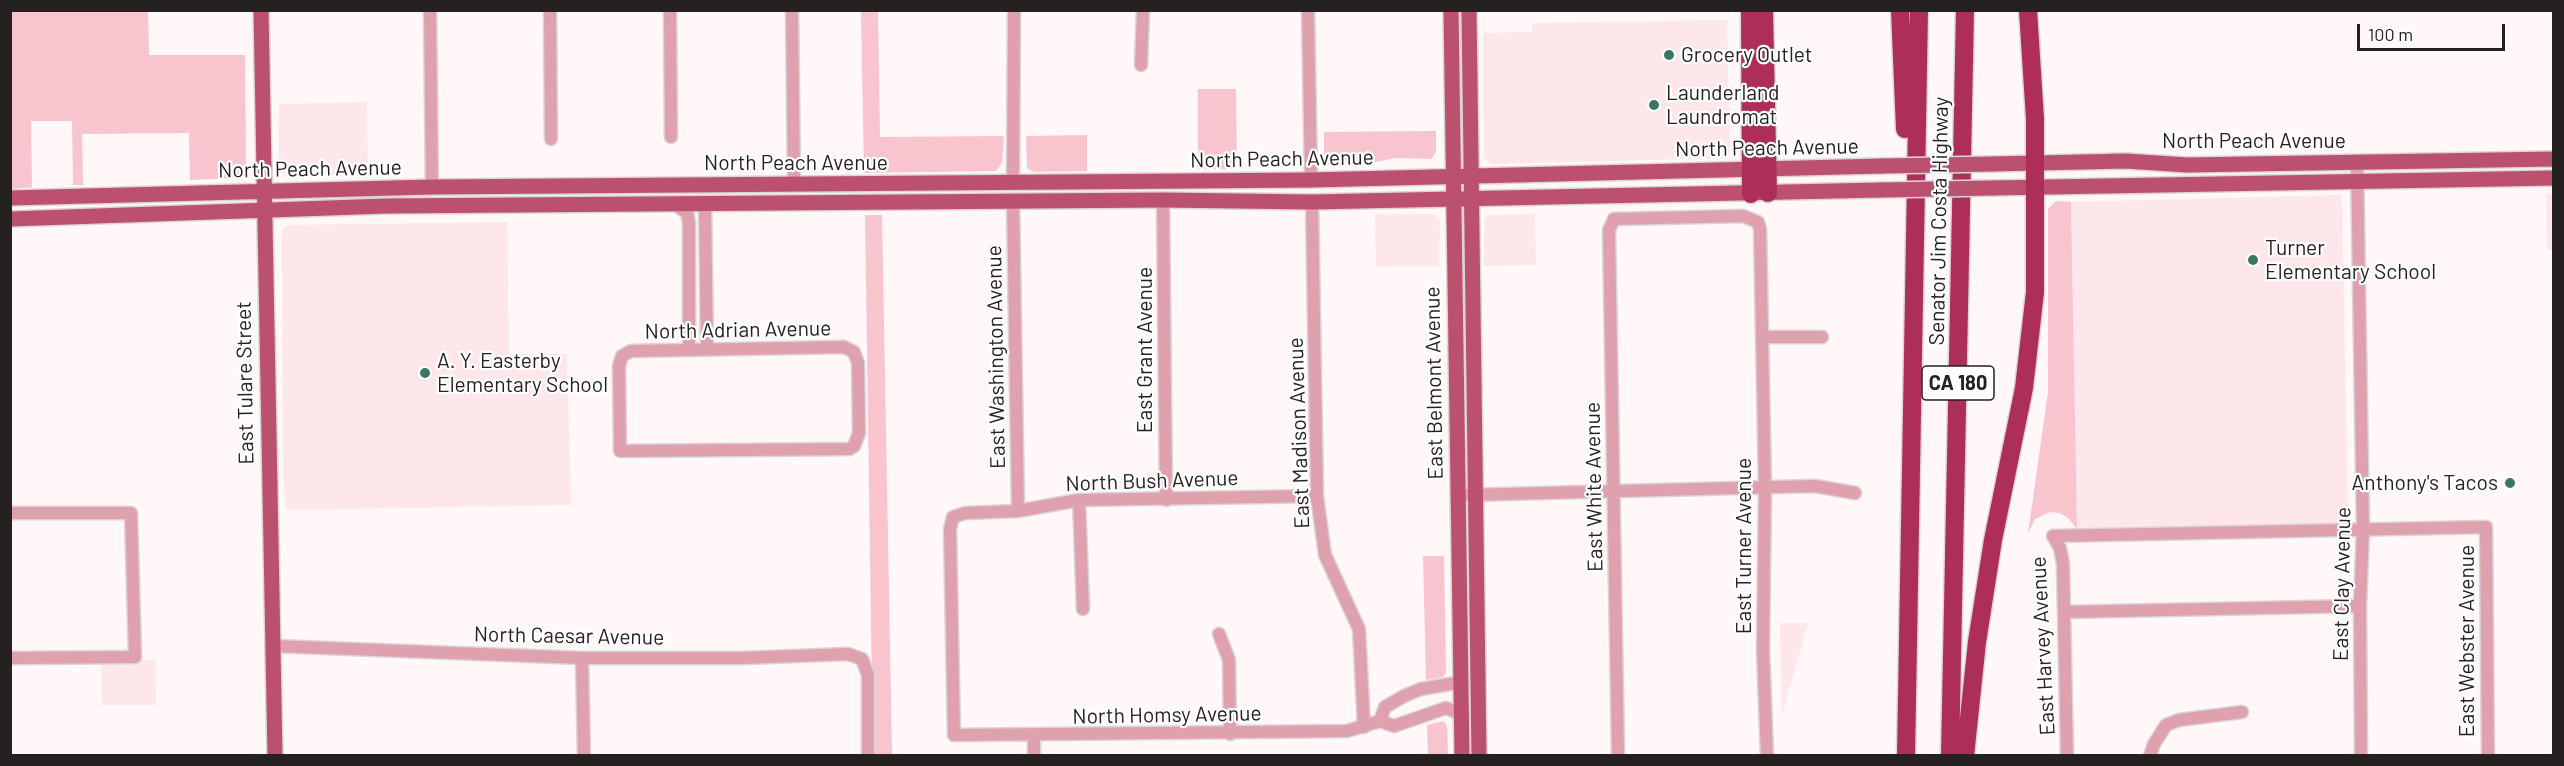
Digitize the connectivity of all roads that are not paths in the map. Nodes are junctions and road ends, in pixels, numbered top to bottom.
1 (261, 10) edge
2 (430, 10) edge
3 (550, 10) edge
4 (670, 10) edge
5 (792, 10) edge
6 (1014, 10) edge
7 (1143, 10) edge
8 (1308, 10) edge
9 (1451, 10) edge
10 (1469, 10) edge
11 (1750, 10) edge
12 (1764, 10) edge
13 (1900, 10) edge
14 (1919, 10) edge
15 (1965, 10) edge
16 (2028, 10) edge
17 (1141, 65) dead end
18 (670, 137) dead end
19 (551, 139) dead end
20 (2553, 159) edge
21 (2356, 161) junction
22 (2036, 163) junction
23 (2271, 163) junction
24 (2215, 164) junction
25 (1759, 169) junction
26 (1453, 177) junction
27 (1471, 177) junction
28 (2553, 178) edge
29 (1311, 180) junction
30 (2356, 180) junction
31 (1265, 181) junction
32 (1013, 182) junction
33 (794, 183) junction
34 (2216, 183) junction
35 (2159, 184) junction
36 (432, 187) junction
37 (2035, 187) junction
38 (263, 191) junction
39 (1760, 194) junction
40 (10, 198) edge
41 (1163, 200) junction
42 (1453, 200) junction
43 (1471, 200) junction
44 (936, 201) junction
45 (1013, 201) junction
46 (1312, 202) junction
47 (673, 203) junction
48 (705, 203) junction
49 (263, 209) junction
50 (10, 219) edge
51 (1614, 219) joint
52 (1763, 337) junction
53 (1822, 337) dead end
54 (689, 350) junction
55 (707, 350) junction
56 (1765, 487) junction
57 (1614, 491) junction
58 (1855, 493) dead end
59 (1457, 495) junction
60 (1475, 495) junction
61 (1317, 496) junction
62 (1079, 500) junction
63 (1166, 500) junction
64 (1912, 503) junction
65 (1018, 511) junction
66 (10, 513) edge
67 (2363, 530) junction
68 (2360, 606) junction
69 (1083, 609) dead end
70 (2064, 612) junction
71 (1220, 634) dead end
72 (274, 646) junction
73 (10, 658) edge
74 (582, 658) junction
75 (1461, 678) junction
76 (2242, 712) dead end
77 (1461, 714) junction
78 (1380, 721) junction
79 (1364, 727) junction
80 (1230, 734) junction
81 (954, 735) joint
82 (1034, 736) junction
83 (275, 756) edge
84 (584, 756) edge
85 (868, 756) edge
86 (1034, 756) edge
87 (1462, 756) edge
88 (1479, 756) edge
89 (1618, 756) edge
90 (1767, 756) edge
91 (1906, 756) edge
92 (1950, 756) edge
93 (1965, 756) edge
94 (2067, 756) edge
95 (2150, 756) edge
96 (2361, 756) edge
97 (2488, 756) edge

1 - 38 main road, East Tulare Street
2 - 36 street
3 - 19 street
4 - 18 street
5 - 33 street
6 - 32 street
7 - 17 street
8 - 29 street
9 - 26 main road, East Belmont Avenue
10 - 27 main road, East Belmont Avenue
11 - 25 highway
12 - 25 highway
13 - 64 highway
14 - 64 highway, Senator Jim Costa Highway / CA 180
15 - 92 highway, Senator Jim Costa Highway / CA 180
16 - 22 highway
20 - 21 main road, North Peach Avenue
21 - 23 main road, North Peach Avenue
21 - 30 street, East Clay Avenue
22 - 24 main road, North Peach Avenue
22 - 25 main road, North Peach Avenue, bridge
22 - 37 highway
23 - 24 main road, North Peach Avenue
23 - 34 main road
24 - 35 main road
25 - 27 main road, North Peach Avenue
25 - 39 highway
26 - 27 main road, North Peach Avenue
26 - 29 main road, North Peach Avenue
26 - 42 main road, East Belmont Avenue
27 - 43 main road, East Belmont Avenue
28 - 30 main road, North Peach Avenue
29 - 31 main road, North Peach Avenue
30 - 34 main road, North Peach Avenue
30 - 67 street, East Clay Avenue
31 - 32 main road, North Peach Avenue
31 - 41 main road
32 - 33 main road, North Peach Avenue
32 - 44 main road
33 - 36 main road, North Peach Avenue
33 - 48 main road
34 - 35 main road, North Peach Avenue
35 - 37 main road, North Peach Avenue
36 - 38 main road, North Peach Avenue
37 - 39 main road, North Peach Avenue, bridge
37 - 93 highway
38 - 40 main road, North Peach Avenue
38 - 49 main road, East Tulare Street
39 - 43 main road, North Peach Avenue
41 - 45 main road, North Peach Avenue
41 - 46 main road, North Peach Avenue
41 - 63 street, East Grant Avenue
42 - 43 main road, North Peach Avenue
42 - 46 main road, North Peach Avenue
42 - 59 main road, East Belmont Avenue
43 - 60 main road, East Belmont Avenue
44 - 45 main road, North Peach Avenue
44 - 48 main road, North Peach Avenue
45 - 65 street, East Washington Avenue
46 - 61 street, East Madison Avenue
47 - 48 main road, North Peach Avenue
47 - 49 main road, North Peach Avenue
47 - 54 street
48 - 55 street
49 - 50 main road, North Peach Avenue
49 - 72 main road, East Tulare Street
51 - 52 street, East Turner Avenue
51 - 57 street, East White Avenue
52 - 53 street
52 - 56 street, East Turner Avenue
54 - 55 street, North Adrian Avenue
54 - 55 street, North Adrian Avenue
56 - 57 street
56 - 58 street
56 - 90 street, East Turner Avenue
57 - 60 street
57 - 89 street, East White Avenue
59 - 60 street
59 - 75 main road, East Belmont Avenue
60 - 88 main road, East Belmont Avenue
61 - 63 street, North Bush Avenue
61 - 79 street, East Madison Avenue
62 - 63 street, North Bush Avenue
62 - 65 street, North Bush Avenue
62 - 69 street
64 - 91 highway, Senator Jim Costa Highway / CA 180
65 - 81 street, North Bush Avenue
66 - 73 street
67 - 68 street, East Clay Avenue
67 - 70 street, East Harvey Avenue
67 - 97 street, East Webster Avenue
68 - 70 street
68 - 96 street, East Clay Avenue
70 - 94 street, East Harvey Avenue
71 - 80 street
72 - 74 street, North Caesar Avenue
72 - 83 main road, East Tulare Street
74 - 84 street
74 - 85 street, North Caesar Avenue
75 - 77 main road, East Belmont Avenue
75 - 78 street, North Homsy Avenue
76 - 95 street
77 - 78 street, North Homsy Avenue
77 - 87 main road, East Belmont Avenue
78 - 79 street, North Homsy Avenue
79 - 80 street, North Homsy Avenue
80 - 82 street, North Homsy Avenue
81 - 82 street, North Homsy Avenue
82 - 86 street

